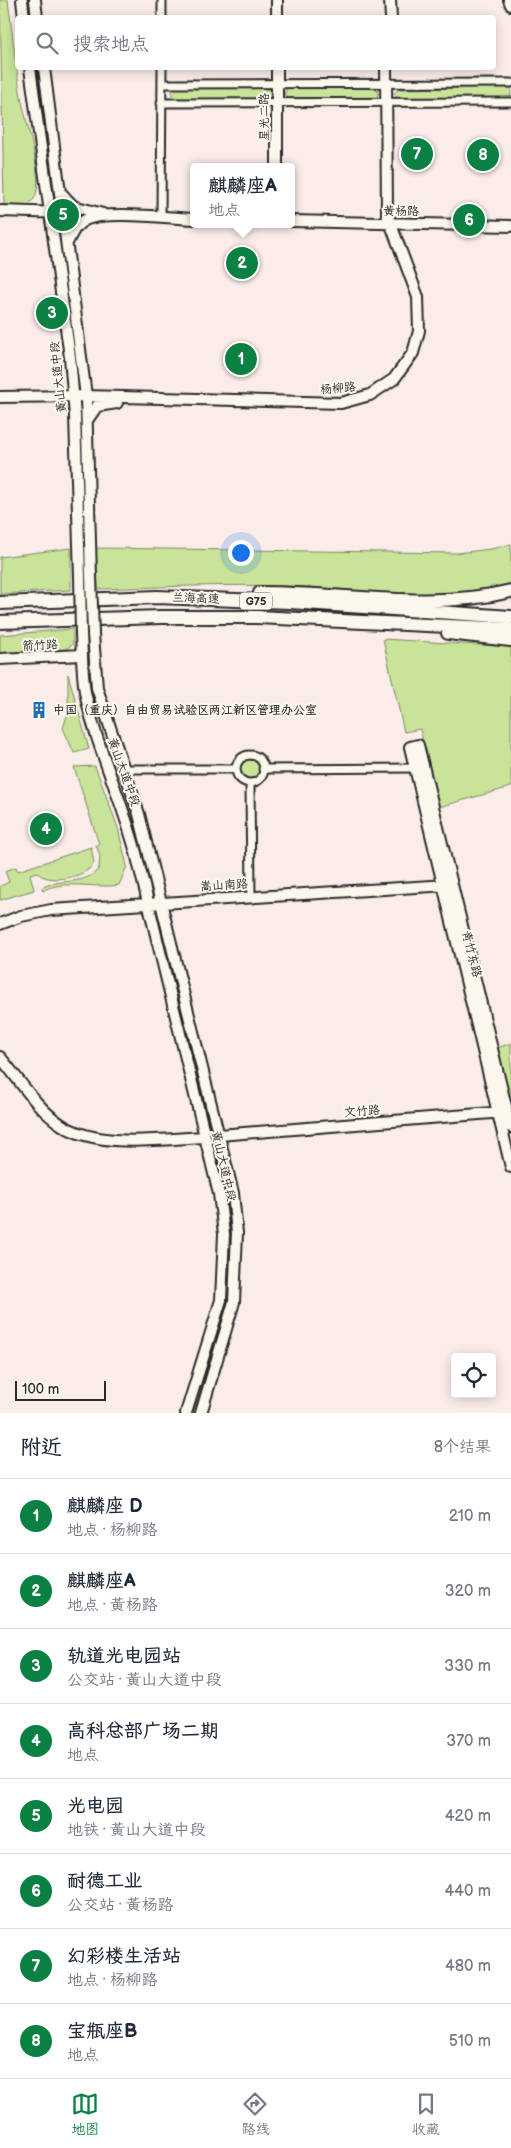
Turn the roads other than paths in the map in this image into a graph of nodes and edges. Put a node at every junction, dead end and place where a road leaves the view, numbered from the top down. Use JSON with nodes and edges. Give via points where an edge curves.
{"nodes":[{"id":1,"x":22,"y":0,"type":"edge"},
{"id":2,"x":35,"y":0,"type":"edge"},
{"id":3,"x":162,"y":0,"type":"edge"},
{"id":4,"x":277,"y":0,"type":"edge"},
{"id":5,"x":386,"y":0,"type":"edge"},
{"id":6,"x":390,"y":0,"type":"edge"},
{"id":7,"x":509,"y":0,"type":"edge"},
{"id":8,"x":511,"y":5,"type":"edge"},
{"id":9,"x":24,"y":15,"type":"edge"},
{"id":10,"x":37,"y":15,"type":"edge"},
{"id":11,"x":162,"y":15,"type":"edge"},
{"id":12,"x":277,"y":15,"type":"edge"},
{"id":13,"x":386,"y":15,"type":"edge"},
{"id":14,"x":390,"y":15,"type":"edge"},
{"id":15,"x":30,"y":70,"type":"edge"},
{"id":16,"x":44,"y":70,"type":"edge"},
{"id":17,"x":162,"y":70,"type":"edge"},
{"id":18,"x":277,"y":70,"type":"edge"},
{"id":19,"x":386,"y":70,"type":"edge"},
{"id":20,"x":391,"y":70,"type":"edge"},
{"id":21,"x":511,"y":83,"type":"edge"},
{"id":22,"x":162,"y":84,"type":"junction"},
{"id":23,"x":388,"y":84,"type":"junction"},
{"id":24,"x":277,"y":85,"type":"junction"},
{"id":25,"x":511,"y":102,"type":"edge"},
{"id":26,"x":162,"y":103,"type":"junction"},
{"id":27,"x":277,"y":103,"type":"junction"},
{"id":28,"x":388,"y":103,"type":"junction"},
{"id":29,"x":277,"y":163,"type":"edge"},
{"id":30,"x":61,"y":191,"type":"junction"},
{"id":31,"x":0,"y":211,"type":"edge"},
{"id":32,"x":49,"y":213,"type":"junction"},
{"id":33,"x":64,"y":213,"type":"junction"},
{"id":34,"x":111,"y":216,"type":"junction"},
{"id":35,"x":161,"y":217,"type":"junction"},
{"id":36,"x":190,"y":218,"type":"edge"},
{"id":37,"x":295,"y":221,"type":"edge"},
{"id":38,"x":392,"y":224,"type":"junction"},
{"id":39,"x":511,"y":227,"type":"edge"},
{"id":40,"x":68,"y":242,"type":"junction"},
{"id":41,"x":73,"y":396,"type":"junction"},
{"id":42,"x":86,"y":396,"type":"junction"},
{"id":43,"x":0,"y":397,"type":"edge"},
{"id":44,"x":21,"y":397,"type":"junction"},
{"id":45,"x":75,"y":416,"type":"junction"},
{"id":46,"x":88,"y":419,"type":"junction"},
{"id":47,"x":85,"y":577,"type":"junction"},
{"id":48,"x":511,"y":591,"type":"edge"},
{"id":49,"x":157,"y":597,"type":"junction"},
{"id":50,"x":0,"y":603,"type":"edge"},
{"id":51,"x":511,"y":617,"type":"edge"},
{"id":52,"x":336,"y":620,"type":"junction"},
{"id":53,"x":0,"y":622,"type":"edge"},
{"id":54,"x":511,"y":629,"type":"edge"},
{"id":55,"x":511,"y":640,"type":"edge"},
{"id":56,"x":82,"y":655,"type":"junction"},
{"id":57,"x":0,"y":659,"type":"edge"},
{"id":58,"x":414,"y":746,"type":"dead end"},
{"id":59,"x":123,"y":768,"type":"junction"},
{"id":60,"x":419,"y":768,"type":"junction"},
{"id":61,"x":264,"y":769,"type":"junction"},
{"id":62,"x":236,"y":770,"type":"junction"},
{"id":63,"x":250,"y":783,"type":"junction"},
{"id":64,"x":447,"y":885,"type":"junction"},
{"id":65,"x":251,"y":896,"type":"junction"},
{"id":66,"x":148,"y":902,"type":"junction"},
{"id":67,"x":160,"y":902,"type":"junction"},
{"id":68,"x":0,"y":924,"type":"edge"},
{"id":69,"x":0,"y":1057,"type":"edge"},
{"id":70,"x":503,"y":1112,"type":"junction"},
{"id":71,"x":511,"y":1127,"type":"edge"},
{"id":72,"x":219,"y":1135,"type":"junction"},
{"id":73,"x":204,"y":1137,"type":"junction"},
{"id":74,"x":511,"y":1167,"type":"edge"},
{"id":75,"x":186,"y":1413,"type":"edge"},
{"id":76,"x":201,"y":1413,"type":"edge"}],
"edges":[{"from":1,"to":9,"type":"main road"},
{"from":2,"to":10,"type":"main road"},
{"from":3,"to":11,"type":"street"},
{"from":4,"to":12,"type":"main road"},
{"from":5,"to":13,"type":"main road"},
{"from":6,"to":14,"type":"main road"},
{"from":7,"to":8,"type":"main road"},
{"from":15,"to":32,"type":"main road","name":"黄山大道中段"},
{"from":16,"to":30,"type":"main road","name":"黄山大道中段"},
{"from":17,"to":22,"type":"street"},
{"from":18,"to":24,"type":"main road","name":"星光二路"},
{"from":19,"to":23,"type":"main road","name":"杨柳路"},
{"from":20,"to":23,"type":"main road","name":"杨柳路"},
{"from":21,"to":23,"type":"street"},
{"from":22,"to":24,"type":"street"},
{"from":22,"to":26,"type":"street"},
{"from":23,"to":24,"type":"street"},
{"from":23,"to":28,"type":"main road","name":"杨柳路"},
{"from":24,"to":27,"type":"main road","name":"星光二路"},
{"from":25,"to":28,"type":"street"},
{"from":26,"to":27,"type":"street"},
{"from":26,"to":35,"type":"street"},
{"from":27,"to":28,"type":"street"},
{"from":27,"to":29,"type":"main road","name":"星光二路"},
{"from":28,"to":38,"type":"main road","name":"杨柳路","via":[[386,206]]},
{"from":30,"to":33,"type":"main road","name":"黄山大道中段"},
{"from":30,"to":34,"type":"main road","via":[[73,206]]},
{"from":31,"to":32,"type":"main road"},
{"from":32,"to":33,"type":"main road"},
{"from":32,"to":41,"type":"main road","name":"黄山大道中段"},
{"from":33,"to":40,"type":"main road","name":"黄山大道中段"},
{"from":34,"to":35,"type":"main road"},
{"from":34,"to":40,"type":"main road","via":[[83,221]]},
{"from":35,"to":36,"type":"main road"},
{"from":37,"to":38,"type":"main road","name":"黄杨路"},
{"from":38,"to":39,"type":"main road","name":"黄杨路"},
{"from":38,"to":42,"type":"main road","name":"杨柳路","via":[[415,286],[420,320],[417,342],[408,362],[394,380],[378,391],[341,403]]},
{"from":38,"to":46,"type":"main road","name":"杨柳路","via":[[421,291],[425,320],[417,355],[404,375],[388,390],[362,403],[341,407],[110,403],[97,406]]},
{"from":40,"to":42,"type":"main road","name":"黄山大道中段"},
{"from":41,"to":42,"type":"main road","name":"杨柳路"},
{"from":41,"to":44,"type":"main road","name":"杨柳路"},
{"from":41,"to":45,"type":"main road","name":"黄山大道中段"},
{"from":42,"to":46,"type":"main road","name":"黄山大道中段"},
{"from":43,"to":44,"type":"main road"},
{"from":44,"to":45,"type":"main road","via":[[65,403]]},
{"from":45,"to":47,"type":"main road","name":"黄山大道中段"},
{"from":46,"to":47,"type":"main road","name":"黄山大道中段"},
{"from":47,"to":56,"type":"main road","name":"黄山大道中段","bridge":true},
{"from":47,"to":59,"type":"main road","name":"黄山大道中段","bridge":true,"via":[[97,688]]},
{"from":48,"to":49,"type":"highway","via":[[435,601],[290,593]]},
{"from":49,"to":50,"type":"highway","name":"兰海高速","number":"G75"},
{"from":49,"to":51,"type":"highway","name":"兰海高速","number":"G75","via":[[290,602]]},
{"from":52,"to":53,"type":"highway","name":"兰海高速","number":"G75","via":[[161,617]]},
{"from":52,"to":54,"type":"highway"},
{"from":52,"to":55,"type":"highway","number":"G75"},
{"from":56,"to":57,"type":"main road","name":"箭竹路"},
{"from":56,"to":66,"type":"main road","name":"黄山大道中段","via":[[92,721],[127,817]]},
{"from":58,"to":60,"type":"main road","name":"青竹东路"},
{"from":59,"to":62,"type":"street"},
{"from":59,"to":67,"type":"main road","name":"黄山大道中段","via":[[139,814]]},
{"from":60,"to":61,"type":"street"},
{"from":60,"to":64,"type":"main road","name":"青竹东路"},
{"from":61,"to":62,"type":"street","via":[[260,760],[247,756],[239,760]]},
{"from":61,"to":63,"type":"street","via":[[261,778]]},
{"from":62,"to":63,"type":"street","via":[[238,778]]},
{"from":63,"to":65,"type":"street"},
{"from":64,"to":65,"type":"main road","name":"嵩山南路"},
{"from":64,"to":70,"type":"main road","name":"青竹东路"},
{"from":65,"to":67,"type":"main road","name":"嵩山南路"},
{"from":66,"to":67,"type":"main road","name":"嵩山南路"},
{"from":66,"to":68,"type":"main road","name":"嵩山南路","via":[[51,910]]},
{"from":66,"to":73,"type":"main road","name":"黄山大道中段"},
{"from":67,"to":72,"type":"main road","name":"黄山大道中段"},
{"from":69,"to":73,"type":"main road","via":[[48,1113],[76,1132],[109,1140]]},
{"from":70,"to":71,"type":"main road","name":"青竹东路"},
{"from":70,"to":72,"type":"main road","name":"文竹路"},
{"from":70,"to":74,"type":"main road","name":"青竹东路"},
{"from":72,"to":76,"type":"main road","name":"黄山大道中段","via":[[233,1193],[237,1268],[234,1302]]},
{"from":73,"to":75,"type":"main road","name":"黄山大道中段","via":[[220,1202],[224,1269],[221,1300]]}]}
